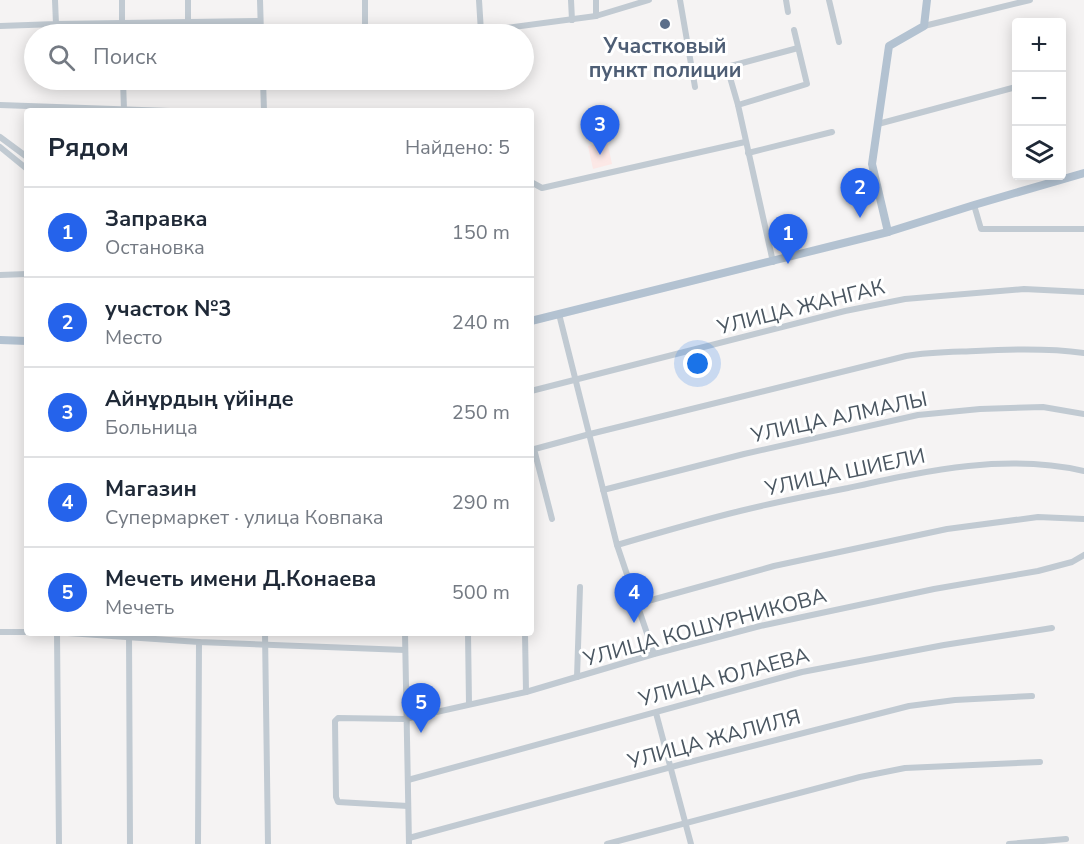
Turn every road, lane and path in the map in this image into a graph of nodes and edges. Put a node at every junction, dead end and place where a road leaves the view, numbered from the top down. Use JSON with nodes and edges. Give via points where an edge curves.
{"nodes":[{"id":1,"x":55,"y":0,"type":"edge"},
{"id":2,"x":122,"y":0,"type":"edge"},
{"id":3,"x":188,"y":0,"type":"edge"},
{"id":4,"x":260,"y":0,"type":"edge"},
{"id":5,"x":365,"y":0,"type":"edge"},
{"id":6,"x":479,"y":0,"type":"edge"},
{"id":7,"x":571,"y":0,"type":"edge"},
{"id":8,"x":596,"y":0,"type":"edge"},
{"id":9,"x":649,"y":0,"type":"edge"},
{"id":10,"x":680,"y":0,"type":"edge"},
{"id":11,"x":786,"y":0,"type":"edge"},
{"id":12,"x":829,"y":0,"type":"edge"},
{"id":13,"x":927,"y":0,"type":"edge"},
{"id":14,"x":1030,"y":0,"type":"edge"},
{"id":15,"x":788,"y":12,"type":"dead end"},
{"id":16,"x":596,"y":16,"type":"junction"},
{"id":17,"x":572,"y":20,"type":"junction"},
{"id":18,"x":260,"y":21,"type":"junction"},
{"id":19,"x":188,"y":22,"type":"junction"},
{"id":20,"x":122,"y":23,"type":"junction"},
{"id":21,"x":56,"y":24,"type":"joint"},
{"id":22,"x":260,"y":24,"type":"edge"},
{"id":23,"x":365,"y":24,"type":"edge"},
{"id":24,"x":480,"y":24,"type":"edge"},
{"id":25,"x":24,"y":25,"type":"edge"},
{"id":26,"x":534,"y":25,"type":"edge"},
{"id":27,"x":0,"y":26,"type":"edge"},
{"id":28,"x":924,"y":26,"type":"junction"},
{"id":29,"x":794,"y":30,"type":"dead end"},
{"id":30,"x":839,"y":42,"type":"dead end"},
{"id":31,"x":798,"y":48,"type":"junction"},
{"id":32,"x":695,"y":87,"type":"dead end"},
{"id":33,"x":1012,"y":88,"type":"edge"},
{"id":34,"x":123,"y":90,"type":"edge"},
{"id":35,"x":263,"y":90,"type":"edge"},
{"id":36,"x":0,"y":105,"type":"edge"},
{"id":37,"x":738,"y":105,"type":"junction"},
{"id":38,"x":74,"y":108,"type":"edge"},
{"id":39,"x":124,"y":108,"type":"edge"},
{"id":40,"x":264,"y":108,"type":"edge"},
{"id":41,"x":878,"y":124,"type":"junction"},
{"id":42,"x":832,"y":132,"type":"dead end"},
{"id":43,"x":0,"y":137,"type":"edge"},
{"id":44,"x":746,"y":142,"type":"junction"},
{"id":45,"x":0,"y":147,"type":"edge"},
{"id":46,"x":748,"y":153,"type":"junction"},
{"id":47,"x":24,"y":155,"type":"edge"},
{"id":48,"x":24,"y":167,"type":"edge"},
{"id":49,"x":1084,"y":174,"type":"edge"},
{"id":50,"x":534,"y":184,"type":"edge"},
{"id":51,"x":974,"y":205,"type":"junction"},
{"id":52,"x":1084,"y":229,"type":"edge"},
{"id":53,"x":888,"y":232,"type":"junction"},
{"id":54,"x":772,"y":262,"type":"junction"},
{"id":55,"x":24,"y":274,"type":"edge"},
{"id":56,"x":0,"y":275,"type":"edge"},
{"id":57,"x":1084,"y":292,"type":"edge"},
{"id":58,"x":559,"y":314,"type":"junction"},
{"id":59,"x":534,"y":320,"type":"edge"},
{"id":60,"x":0,"y":340,"type":"edge"},
{"id":61,"x":24,"y":341,"type":"edge"},
{"id":62,"x":1084,"y":354,"type":"edge"},
{"id":63,"x":576,"y":380,"type":"junction"},
{"id":64,"x":534,"y":390,"type":"edge"},
{"id":65,"x":1084,"y":414,"type":"edge"},
{"id":66,"x":590,"y":434,"type":"junction"},
{"id":67,"x":534,"y":448,"type":"edge"},
{"id":68,"x":534,"y":456,"type":"edge"},
{"id":69,"x":1084,"y":471,"type":"edge"},
{"id":70,"x":603,"y":490,"type":"junction"},
{"id":71,"x":552,"y":519,"type":"dead end"},
{"id":72,"x":1084,"y":519,"type":"edge"},
{"id":73,"x":617,"y":545,"type":"junction"},
{"id":74,"x":1084,"y":555,"type":"edge"},
{"id":75,"x":580,"y":587,"type":"dead end"},
{"id":76,"x":637,"y":604,"type":"junction"},
{"id":77,"x":1052,"y":628,"type":"dead end"},
{"id":78,"x":0,"y":632,"type":"edge"},
{"id":79,"x":24,"y":632,"type":"edge"},
{"id":80,"x":57,"y":636,"type":"edge"},
{"id":81,"x":129,"y":636,"type":"edge"},
{"id":82,"x":146,"y":636,"type":"edge"},
{"id":83,"x":265,"y":636,"type":"edge"},
{"id":84,"x":405,"y":636,"type":"edge"},
{"id":85,"x":468,"y":636,"type":"edge"},
{"id":86,"x":525,"y":636,"type":"edge"},
{"id":87,"x":199,"y":642,"type":"junction"},
{"id":88,"x":265,"y":645,"type":"junction"},
{"id":89,"x":405,"y":650,"type":"junction"},
{"id":90,"x":654,"y":654,"type":"junction"},
{"id":91,"x":577,"y":677,"type":"junction"},
{"id":92,"x":526,"y":692,"type":"junction"},
{"id":93,"x":1032,"y":696,"type":"dead end"},
{"id":94,"x":469,"y":704,"type":"junction"},
{"id":95,"x":656,"y":713,"type":"junction"},
{"id":96,"x":405,"y":719,"type":"junction"},
{"id":97,"x":1040,"y":762,"type":"dead end"},
{"id":98,"x":671,"y":768,"type":"junction"},
{"id":99,"x":408,"y":780,"type":"junction"},
{"id":100,"x":408,"y":806,"type":"junction"},
{"id":101,"x":686,"y":824,"type":"junction"},
{"id":102,"x":1066,"y":839,"type":"dead end"},
{"id":103,"x":409,"y":841,"type":"edge"},
{"id":104,"x":59,"y":844,"type":"edge"},
{"id":105,"x":130,"y":844,"type":"edge"},
{"id":106,"x":198,"y":844,"type":"edge"},
{"id":107,"x":268,"y":844,"type":"edge"},
{"id":108,"x":607,"y":844,"type":"edge"},
{"id":109,"x":691,"y":844,"type":"edge"},
{"id":110,"x":1009,"y":844,"type":"edge"}],
"edges":[{"from":1,"to":21,"type":"street"},
{"from":2,"to":20,"type":"street"},
{"from":3,"to":19,"type":"street"},
{"from":4,"to":18,"type":"street"},
{"from":5,"to":23,"type":"street"},
{"from":6,"to":24,"type":"street"},
{"from":7,"to":17,"type":"street"},
{"from":8,"to":16,"type":"street"},
{"from":9,"to":16,"type":"street"},
{"from":10,"to":32,"type":"street"},
{"from":11,"to":15,"type":"street"},
{"from":12,"to":30,"type":"street"},
{"from":13,"to":28,"type":"main road"},
{"from":14,"to":28,"type":"street"},
{"from":16,"to":17,"type":"street"},
{"from":17,"to":26,"type":"street"},
{"from":18,"to":19,"type":"street"},
{"from":18,"to":22,"type":"street"},
{"from":19,"to":20,"type":"street"},
{"from":20,"to":21,"type":"street"},
{"from":25,"to":27,"type":"street"},
{"from":28,"to":41,"type":"main road","via":[[889,46]]},
{"from":29,"to":31,"type":"street"},
{"from":31,"to":37,"type":"street","via":[[807,84]]},
{"from":31,"to":37,"type":"street","via":[[728,67]]},
{"from":33,"to":41,"type":"street"},
{"from":34,"to":39,"type":"street"},
{"from":35,"to":40,"type":"street"},
{"from":36,"to":38,"type":"street"},
{"from":37,"to":44,"type":"street"},
{"from":41,"to":53,"type":"main road","via":[[872,164]]},
{"from":42,"to":46,"type":"street"},
{"from":43,"to":47,"type":"street"},
{"from":44,"to":46,"type":"street"},
{"from":44,"to":50,"type":"street","via":[[542,188]]},
{"from":45,"to":48,"type":"street"},
{"from":46,"to":54,"type":"street"},
{"from":49,"to":51,"type":"main road"},
{"from":51,"to":52,"type":"street","via":[[981,229]]},
{"from":51,"to":53,"type":"main road"},
{"from":53,"to":54,"type":"main road"},
{"from":54,"to":58,"type":"main road"},
{"from":55,"to":56,"type":"street"},
{"from":57,"to":63,"type":"street","name":"УЛИЦА ЖАНГАК","via":[[1024,289],[905,298]]},
{"from":58,"to":59,"type":"main road"},
{"from":58,"to":63,"type":"street"},
{"from":60,"to":61,"type":"main road"},
{"from":62,"to":66,"type":"street","via":[[1017,349],[923,353]]},
{"from":63,"to":64,"type":"street","name":"УЛИЦА ЖАНГАК"},
{"from":63,"to":66,"type":"street"},
{"from":65,"to":70,"type":"street","name":"УЛИЦА АЛМАЛЫ","via":[[1043,407],[918,415]]},
{"from":66,"to":67,"type":"street"},
{"from":66,"to":70,"type":"street"},
{"from":68,"to":71,"type":"street"},
{"from":69,"to":73,"type":"street","name":"УЛИЦА ШИЕЛИ","via":[[1013,462],[957,466],[740,511]]},
{"from":70,"to":73,"type":"street"},
{"from":72,"to":76,"type":"street","via":[[1038,517],[948,529],[774,566]]},
{"from":73,"to":76,"type":"street"},
{"from":74,"to":90,"type":"street","name":"УЛИЦА КОШУРНИКОВА","via":[[1038,571],[866,603]]},
{"from":75,"to":91,"type":"street"},
{"from":76,"to":90,"type":"street"},
{"from":77,"to":95,"type":"street","name":"УЛИЦА ЮЛАЕВА","via":[[802,672]]},
{"from":78,"to":79,"type":"street"},
{"from":80,"to":104,"type":"street"},
{"from":81,"to":105,"type":"street"},
{"from":82,"to":87,"type":"street"},
{"from":83,"to":88,"type":"street"},
{"from":84,"to":89,"type":"street"},
{"from":85,"to":94,"type":"street"},
{"from":86,"to":92,"type":"street"},
{"from":87,"to":88,"type":"street"},
{"from":87,"to":106,"type":"street"},
{"from":88,"to":89,"type":"street"},
{"from":88,"to":107,"type":"street"},
{"from":89,"to":96,"type":"street"},
{"from":90,"to":91,"type":"street","name":"УЛИЦА КОШУРНИКОВА"},
{"from":91,"to":92,"type":"street","name":"УЛИЦА КОШУРНИКОВА"},
{"from":92,"to":94,"type":"street","name":"УЛИЦА КОШУРНИКОВА"},
{"from":93,"to":98,"type":"street","name":"УЛИЦА ЖАЛИЛЯ","via":[[909,706]]},
{"from":94,"to":96,"type":"street","name":"УЛИЦА КОШУРНИКОВА"},
{"from":95,"to":98,"type":"street"},
{"from":95,"to":99,"type":"street","name":"УЛИЦА ЮЛАЕВА"},
{"from":96,"to":99,"type":"street"},
{"from":96,"to":100,"type":"street","name":"УЛИЦА КОШУРНИКОВА","via":[[335,721],[336,797],[338,802]]},
{"from":97,"to":101,"type":"street","via":[[905,768]]},
{"from":98,"to":101,"type":"street"},
{"from":98,"to":103,"type":"street","name":"УЛИЦА ЖАЛИЛЯ"},
{"from":99,"to":100,"type":"street"},
{"from":100,"to":103,"type":"street"},
{"from":101,"to":108,"type":"street"},
{"from":101,"to":109,"type":"street"},
{"from":102,"to":110,"type":"street"}]}
